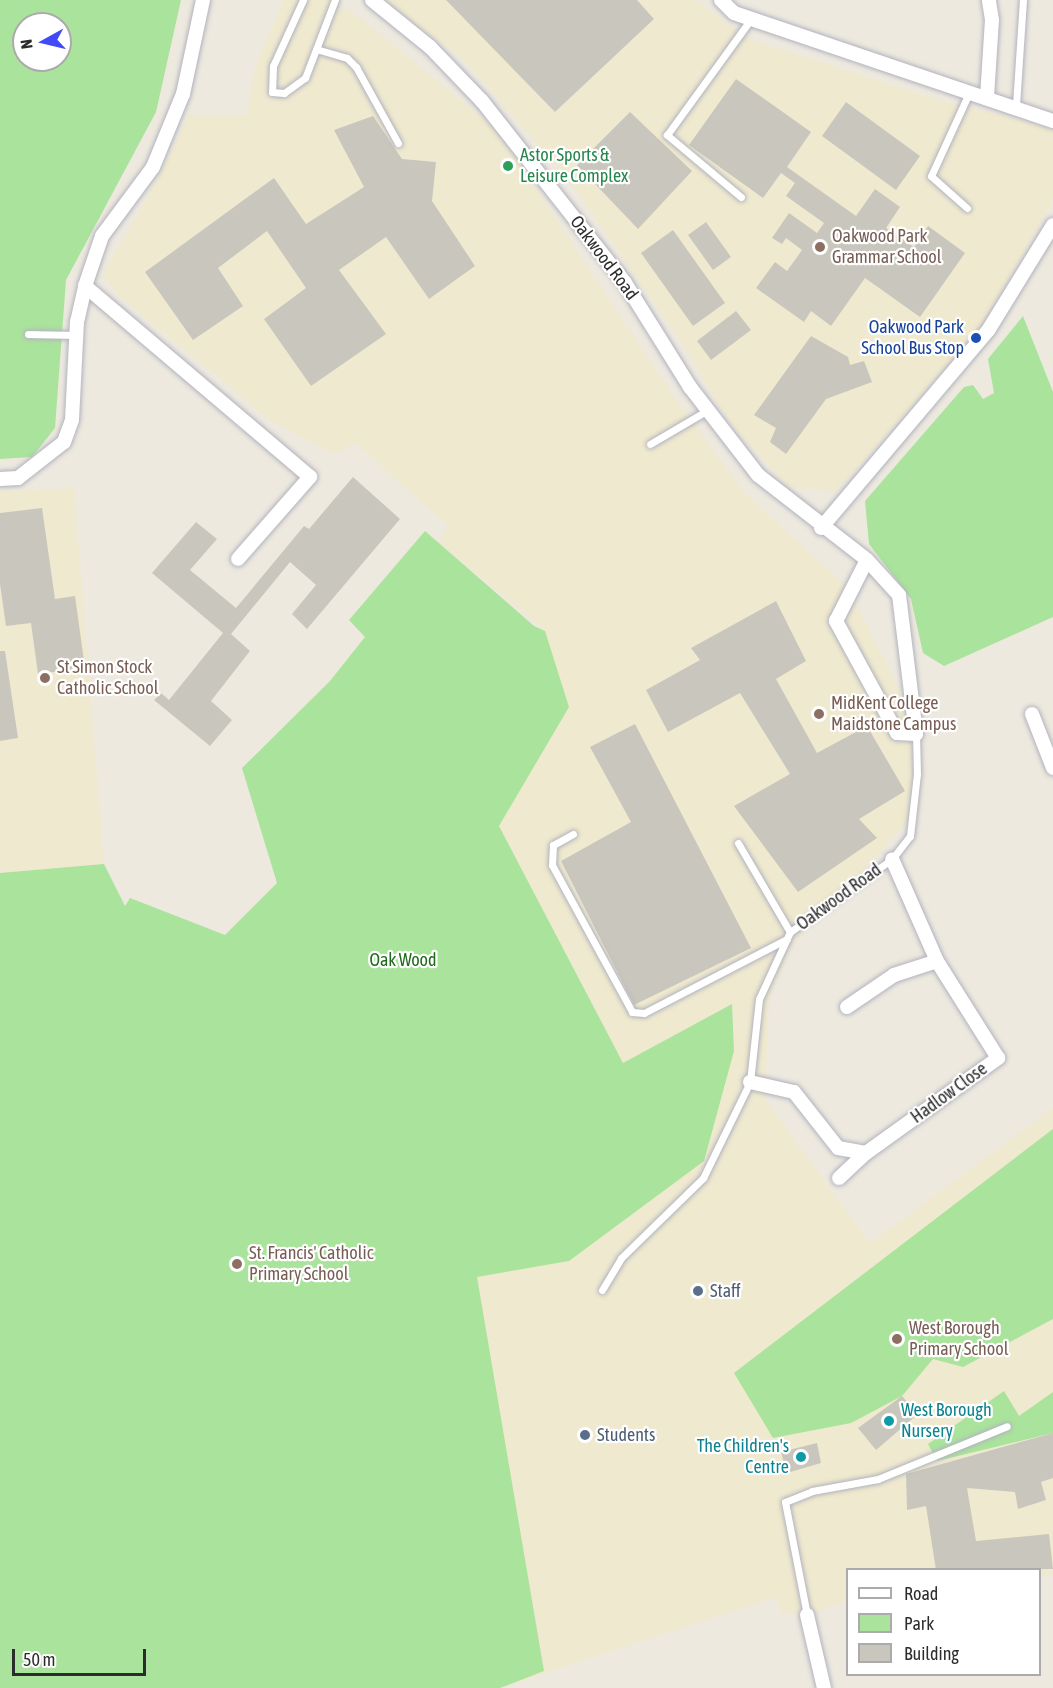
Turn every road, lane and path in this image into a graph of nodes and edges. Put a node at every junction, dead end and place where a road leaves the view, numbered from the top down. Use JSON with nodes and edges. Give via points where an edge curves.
{"nodes":[{"id":1,"x":203,"y":0,"type":"edge"},
{"id":2,"x":303,"y":0,"type":"edge"},
{"id":3,"x":335,"y":0,"type":"edge"},
{"id":4,"x":372,"y":0,"type":"edge"},
{"id":5,"x":721,"y":0,"type":"edge"},
{"id":6,"x":989,"y":0,"type":"edge"},
{"id":7,"x":1023,"y":0,"type":"edge"},
{"id":8,"x":751,"y":19,"type":"junction"},
{"id":9,"x":316,"y":49,"type":"junction"},
{"id":10,"x":970,"y":91,"type":"junction"},
{"id":11,"x":987,"y":97,"type":"junction"},
{"id":12,"x":1016,"y":105,"type":"junction"},
{"id":13,"x":1053,"y":121,"type":"edge"},
{"id":14,"x":398,"y":142,"type":"dead end"},
{"id":15,"x":741,"y":197,"type":"dead end"},
{"id":16,"x":967,"y":208,"type":"dead end"},
{"id":17,"x":1053,"y":225,"type":"edge"},
{"id":18,"x":85,"y":286,"type":"junction"},
{"id":19,"x":28,"y":334,"type":"dead end"},
{"id":20,"x":76,"y":335,"type":"junction"},
{"id":21,"x":708,"y":410,"type":"junction"},
{"id":22,"x":650,"y":444,"type":"dead end"},
{"id":23,"x":0,"y":479,"type":"edge"},
{"id":24,"x":821,"y":528,"type":"junction"},
{"id":25,"x":238,"y":560,"type":"dead end"},
{"id":26,"x":867,"y":560,"type":"junction"},
{"id":27,"x":1032,"y":714,"type":"dead end"},
{"id":28,"x":916,"y":734,"type":"junction"},
{"id":29,"x":1053,"y":768,"type":"edge"},
{"id":30,"x":573,"y":834,"type":"dead end"},
{"id":31,"x":738,"y":843,"type":"dead end"},
{"id":32,"x":892,"y":859,"type":"junction"},
{"id":33,"x":788,"y":935,"type":"junction"},
{"id":34,"x":937,"y":961,"type":"junction"},
{"id":35,"x":847,"y":1007,"type":"dead end"},
{"id":36,"x":750,"y":1082,"type":"junction"},
{"id":37,"x":866,"y":1153,"type":"junction"},
{"id":38,"x":838,"y":1178,"type":"dead end"},
{"id":39,"x":602,"y":1290,"type":"dead end"},
{"id":40,"x":1007,"y":1426,"type":"dead end"},
{"id":41,"x":807,"y":1615,"type":"joint"},
{"id":42,"x":824,"y":1688,"type":"edge"}],
"edges":[{"from":1,"to":18,"type":"street","via":[[183,94],[153,167],[102,237]]},
{"from":2,"to":9,"type":"lane","via":[[273,66],[272,92],[284,93],[305,78]]},
{"from":3,"to":9,"type":"lane"},
{"from":4,"to":21,"type":"street","name":"Oakwood Road","via":[[430,47],[482,101],[625,283]]},
{"from":5,"to":8,"type":"street","via":[[735,13]]},
{"from":6,"to":11,"type":"street","via":[[992,20]]},
{"from":7,"to":12,"type":"lane"},
{"from":8,"to":10,"type":"street"},
{"from":8,"to":15,"type":"lane","via":[[668,135]]},
{"from":9,"to":14,"type":"lane","via":[[347,58],[356,67]]},
{"from":10,"to":11,"type":"street"},
{"from":10,"to":16,"type":"lane","via":[[931,176]]},
{"from":11,"to":12,"type":"street"},
{"from":12,"to":13,"type":"street"},
{"from":17,"to":24,"type":"street","via":[[989,329]]},
{"from":18,"to":20,"type":"street"},
{"from":18,"to":25,"type":"street","via":[[310,477]]},
{"from":19,"to":20,"type":"lane"},
{"from":20,"to":23,"type":"street","via":[[72,420],[64,442],[18,478]]},
{"from":21,"to":22,"type":"lane"},
{"from":21,"to":24,"type":"street","name":"Oakwood Road","via":[[758,476]]},
{"from":24,"to":26,"type":"street","name":"Oakwood Road"},
{"from":26,"to":28,"type":"street","name":"Oakwood Road","via":[[899,595]]},
{"from":26,"to":28,"type":"street","via":[[836,621],[897,732]]},
{"from":27,"to":29,"type":"street"},
{"from":28,"to":32,"type":"lane","name":"Oakwood Road","via":[[917,774],[910,836]]},
{"from":30,"to":33,"type":"lane","via":[[554,845],[552,865],[632,1012],[644,1013]]},
{"from":31,"to":33,"type":"lane"},
{"from":32,"to":33,"type":"lane","name":"Oakwood Road"},
{"from":32,"to":34,"type":"street","name":"Hadlow Close"},
{"from":33,"to":36,"type":"lane","name":"Oakwood Road","via":[[759,999]]},
{"from":34,"to":35,"type":"street","via":[[894,975]]},
{"from":34,"to":37,"type":"street","name":"Hadlow Close","via":[[998,1058]]},
{"from":36,"to":37,"type":"street","via":[[795,1092],[838,1148]]},
{"from":36,"to":39,"type":"lane","name":"Oakwood Road","via":[[703,1178],[621,1258]]},
{"from":37,"to":38,"type":"street","name":"Hadlow Close"},
{"from":40,"to":41,"type":"lane","via":[[878,1479],[812,1491],[785,1502]]},
{"from":41,"to":42,"type":"street"}]}
